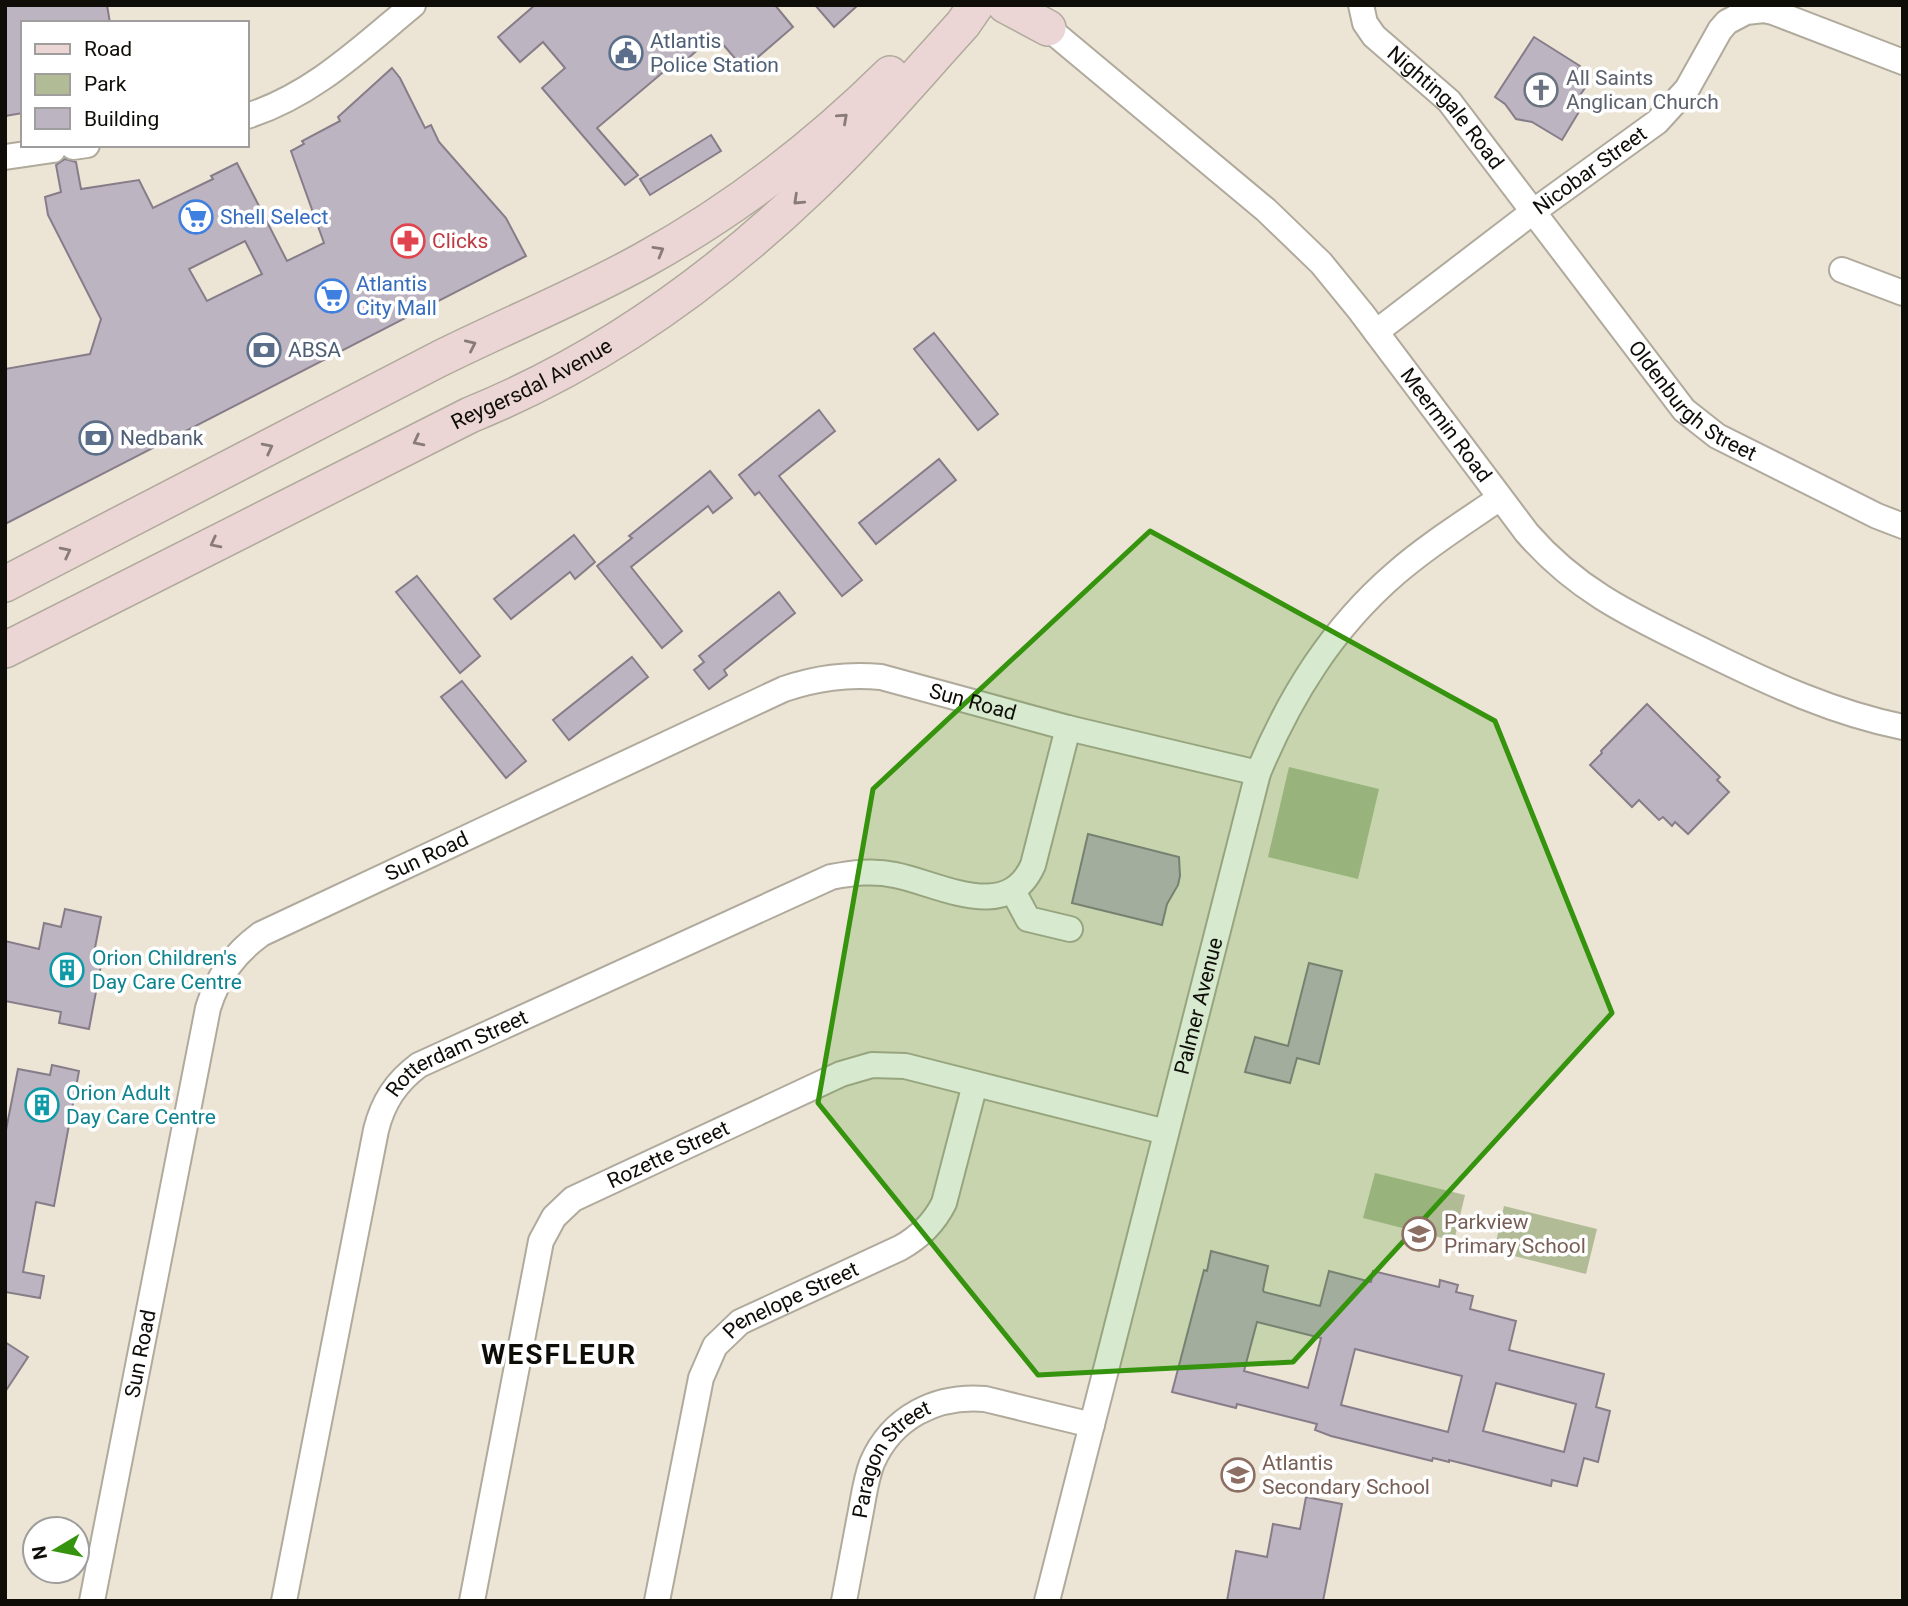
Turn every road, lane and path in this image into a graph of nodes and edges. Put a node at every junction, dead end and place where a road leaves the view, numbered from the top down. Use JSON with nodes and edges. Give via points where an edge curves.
{"nodes":[{"id":1,"x":413,"y":5,"type":"edge"},
{"id":2,"x":951,"y":5,"type":"edge"},
{"id":3,"x":976,"y":5,"type":"edge"},
{"id":4,"x":1005,"y":5,"type":"edge"},
{"id":5,"x":1361,"y":5,"type":"edge"},
{"id":6,"x":1039,"y":17,"type":"edge"},
{"id":7,"x":1903,"y":62,"type":"edge"},
{"id":8,"x":248,"y":116,"type":"edge"},
{"id":9,"x":71,"y":148,"type":"edge"},
{"id":10,"x":5,"y":157,"type":"edge"},
{"id":11,"x":1534,"y":211,"type":"junction"},
{"id":12,"x":1842,"y":270,"type":"dead end"},
{"id":13,"x":1903,"y":293,"type":"edge"},
{"id":14,"x":1376,"y":332,"type":"junction"},
{"id":15,"x":1500,"y":498,"type":"junction"},
{"id":16,"x":1903,"y":526,"type":"edge"},
{"id":17,"x":5,"y":584,"type":"edge"},
{"id":18,"x":5,"y":650,"type":"edge"},
{"id":19,"x":1903,"y":727,"type":"edge"},
{"id":20,"x":1068,"y":728,"type":"junction"},
{"id":21,"x":1258,"y":773,"type":"junction"},
{"id":22,"x":1013,"y":891,"type":"junction"},
{"id":23,"x":1070,"y":929,"type":"dead end"},
{"id":24,"x":975,"y":1084,"type":"junction"},
{"id":25,"x":1166,"y":1132,"type":"junction"},
{"id":26,"x":1092,"y":1425,"type":"junction"},
{"id":27,"x":92,"y":1601,"type":"edge"},
{"id":28,"x":284,"y":1601,"type":"edge"},
{"id":29,"x":472,"y":1601,"type":"edge"},
{"id":30,"x":657,"y":1601,"type":"edge"},
{"id":31,"x":844,"y":1601,"type":"edge"},
{"id":32,"x":1047,"y":1601,"type":"edge"}],
"edges":[{"from":1,"to":8,"type":"street","via":[[319,82]]},
{"from":17,"to":2,"type":"main road","one_way":true,"via":[[441,358],[599,284],[686,235],[825,134],[905,60]]},
{"from":3,"to":18,"type":"main road","name":"Reygersdal Avenue","one_way":true,"via":[[812,187],[706,277],[604,349]]},
{"from":4,"to":6,"type":"main road","name":"Meermin Road"},
{"from":5,"to":11,"type":"street","name":"Nightingale Road","via":[[1374,36],[1449,101]]},
{"from":6,"to":14,"type":"street","name":"Meermin Road","via":[[1294,236]]},
{"from":7,"to":11,"type":"street","name":"Nicobar Street","via":[[1773,12],[1755,10],[1736,16],[1720,30],[1687,89],[1669,111]]},
{"from":9,"to":10,"type":"street"},
{"from":11,"to":14,"type":"street","name":"Nicobar Street"},
{"from":11,"to":16,"type":"street","name":"Oldenburgh Street","via":[[1672,398],[1696,421],[1717,436]]},
{"from":12,"to":13,"type":"street"},
{"from":14,"to":15,"type":"street","name":"Meermin Road"},
{"from":15,"to":19,"type":"street","name":"Meermin Road","via":[[1542,550],[1601,598],[1782,689]]},
{"from":15,"to":21,"type":"street","name":"Palmer Avenue","via":[[1397,572],[1355,612],[1305,677]]},
{"from":20,"to":21,"type":"street","name":"Sun Road"},
{"from":20,"to":22,"type":"street","via":[[1033,865]]},
{"from":20,"to":27,"type":"street","name":"Sun Road","via":[[881,677],[858,674],[817,679],[784,690],[275,926],[244,947],[220,977],[208,1008]]},
{"from":21,"to":25,"type":"street","name":"Palmer Avenue"},
{"from":22,"to":23,"type":"street","via":[[1028,919]]},
{"from":22,"to":28,"type":"street","name":"Rotterdam Street","via":[[986,898],[880,873],[831,877],[408,1073],[389,1094],[376,1130]]},
{"from":24,"to":25,"type":"street","name":"Rozette Street"},
{"from":24,"to":29,"type":"street","name":"Rozette Street","via":[[905,1066],[856,1068],[584,1192],[562,1207],[541,1241]]},
{"from":24,"to":30,"type":"street","name":"Penelope Street","via":[[944,1203],[922,1234],[753,1314],[715,1346],[701,1378]]},
{"from":25,"to":26,"type":"street","name":"Palmer Avenue"},
{"from":26,"to":31,"type":"street","name":"Paragon Street","via":[[970,1398],[938,1402],[910,1416],[887,1438],[872,1465]]},
{"from":26,"to":32,"type":"street","name":"Palmer Avenue"}]}
